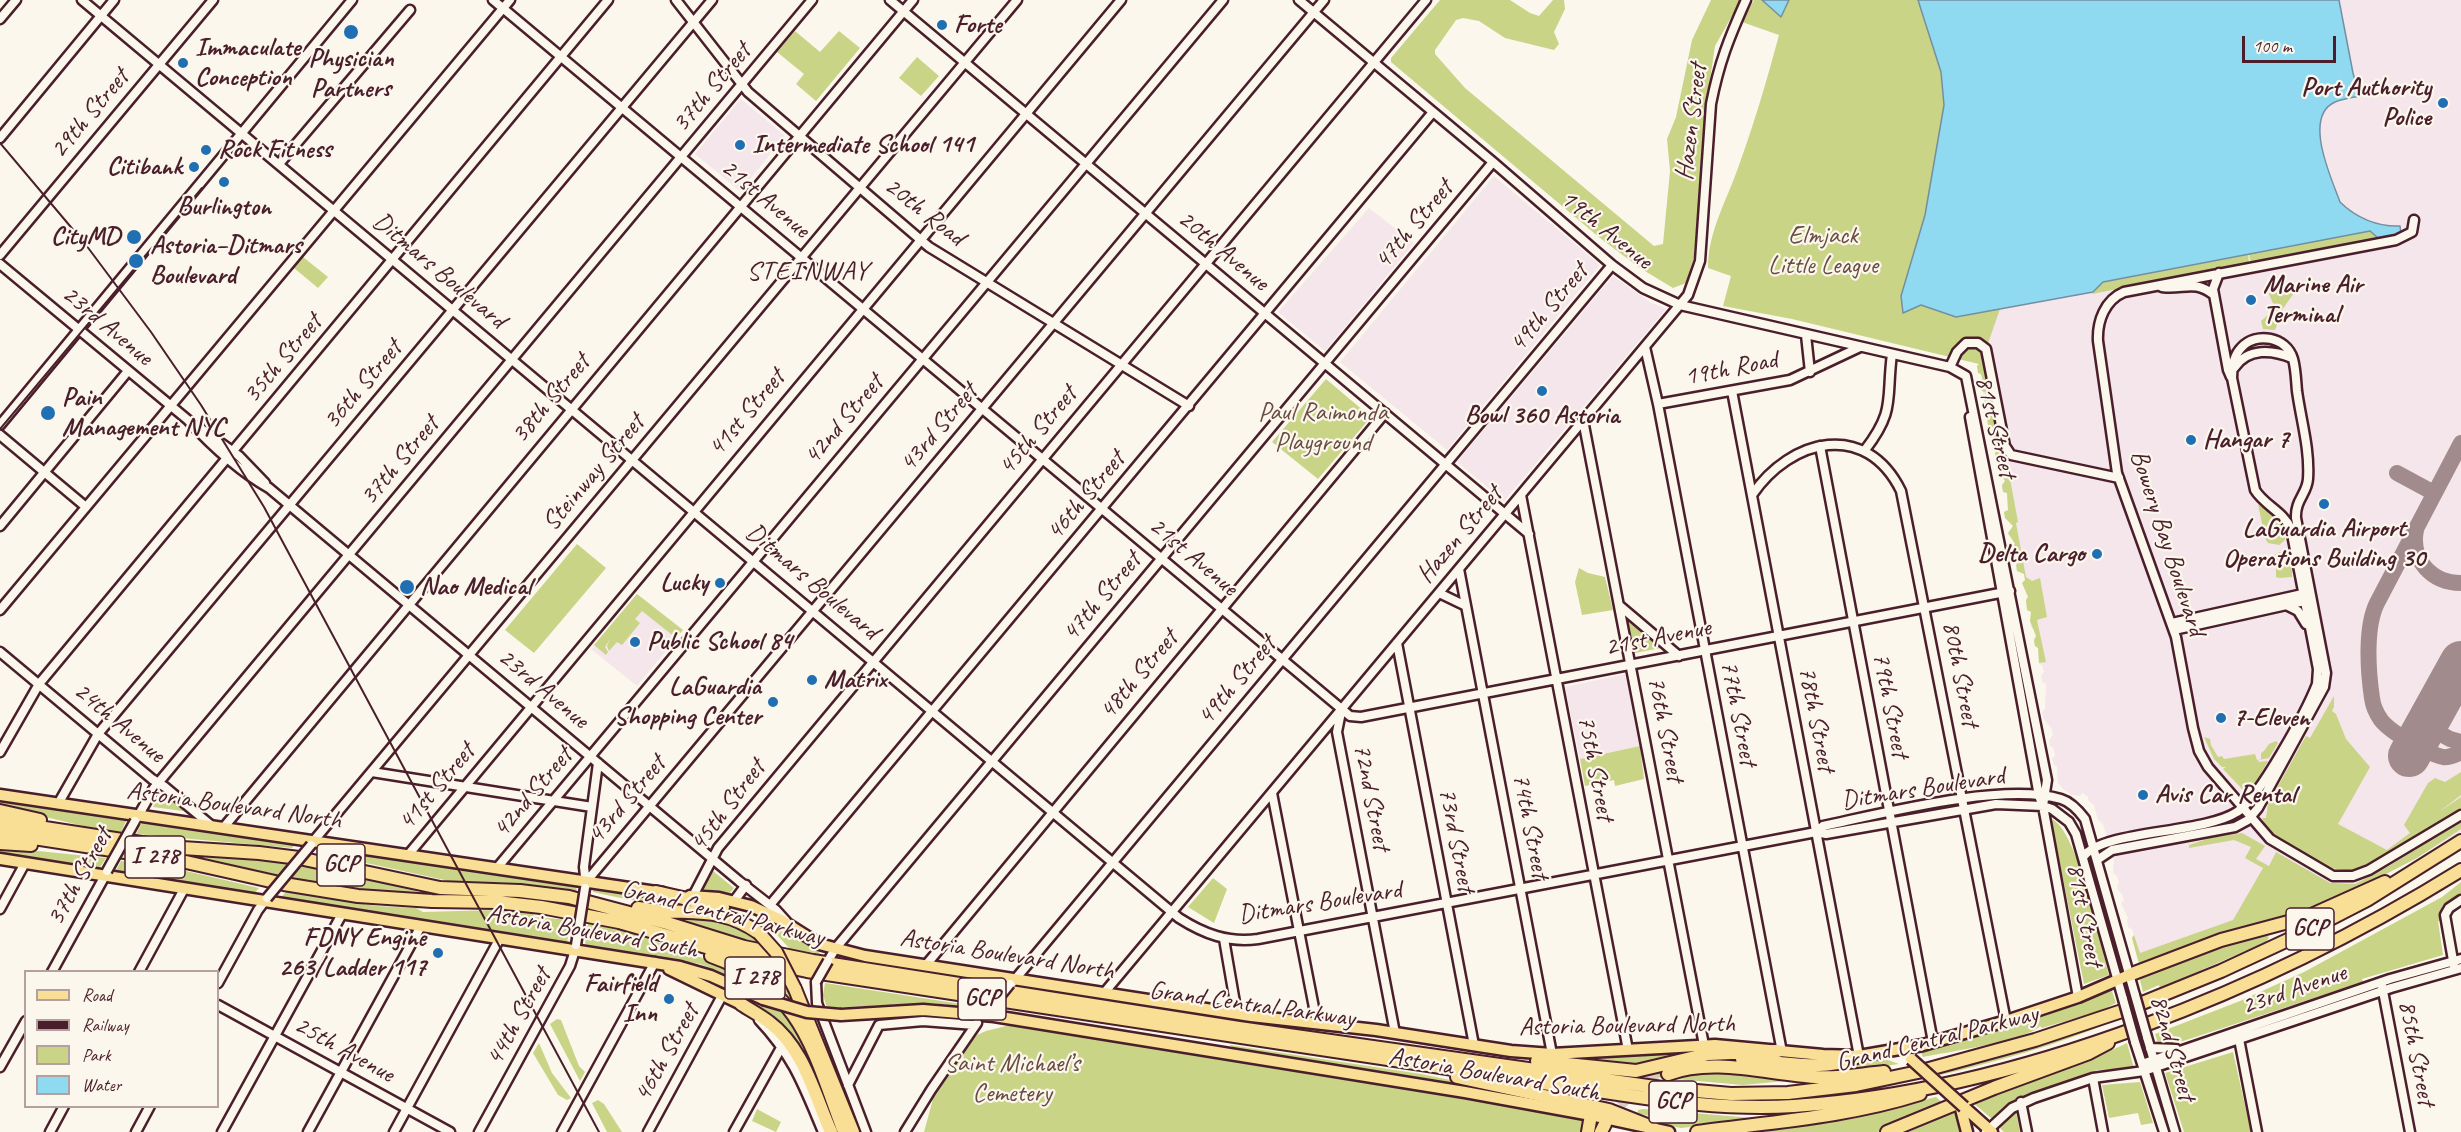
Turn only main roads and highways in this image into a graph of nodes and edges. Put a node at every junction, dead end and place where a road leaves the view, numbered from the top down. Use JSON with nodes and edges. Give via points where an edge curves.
{"nodes":[{"id":1,"x":0,"y":795,"type":"edge"},
{"id":2,"x":0,"y":811,"type":"edge"},
{"id":3,"x":0,"y":821,"type":"edge"},
{"id":4,"x":0,"y":832,"type":"edge"},
{"id":5,"x":111,"y":839,"type":"junction"},
{"id":6,"x":2461,"y":841,"type":"edge"},
{"id":7,"x":0,"y":843,"type":"edge"},
{"id":8,"x":98,"y":848,"type":"junction"},
{"id":9,"x":0,"y":859,"type":"edge"},
{"id":10,"x":2416,"y":869,"type":"junction"},
{"id":11,"x":2461,"y":870,"type":"edge"},
{"id":12,"x":656,"y":892,"type":"junction"},
{"id":13,"x":569,"y":897,"type":"junction"},
{"id":14,"x":584,"y":916,"type":"junction"},
{"id":15,"x":763,"y":932,"type":"junction"},
{"id":16,"x":656,"y":962,"type":"junction"},
{"id":17,"x":2124,"y":978,"type":"joint"},
{"id":18,"x":741,"y":1004,"type":"joint"},
{"id":19,"x":2141,"y":1025,"type":"junction"},
{"id":20,"x":1410,"y":1050,"type":"junction"},
{"id":21,"x":1780,"y":1051,"type":"junction"},
{"id":22,"x":1894,"y":1051,"type":"junction"},
{"id":23,"x":1859,"y":1056,"type":"junction"},
{"id":24,"x":1386,"y":1059,"type":"junction"},
{"id":25,"x":1682,"y":1069,"type":"junction"},
{"id":26,"x":1918,"y":1072,"type":"junction"},
{"id":27,"x":1668,"y":1074,"type":"tunnel mouth"},
{"id":28,"x":1962,"y":1081,"type":"junction"},
{"id":29,"x":1963,"y":1108,"type":"junction"},
{"id":30,"x":1591,"y":1114,"type":"junction"},
{"id":31,"x":1652,"y":1128,"type":"junction"},
{"id":32,"x":1989,"y":1131,"type":"edge"},
{"id":33,"x":824,"y":1132,"type":"edge"},
{"id":34,"x":844,"y":1132,"type":"edge"},
{"id":35,"x":853,"y":1132,"type":"edge"},
{"id":36,"x":1588,"y":1132,"type":"edge"},
{"id":37,"x":1668,"y":1132,"type":"edge"},
{"id":38,"x":1697,"y":1132,"type":"edge"},
{"id":39,"x":1887,"y":1132,"type":"edge"},
{"id":40,"x":1967,"y":1132,"type":"edge"}],
"edges":[{"from":1,"to":12,"type":"main road","name":"Astoria Boulevard North","via":[[136,819],[224,827],[586,885]]},
{"from":2,"to":5,"type":"highway"},
{"from":3,"to":5,"type":"highway","name":"Grand Central Parkway","number":"GCP"},
{"from":4,"to":8,"type":"highway","name":"Grand Central Parkway","number":"I 278"},
{"from":5,"to":13,"type":"highway","name":"Grand Central Parkway","number":"GCP","via":[[179,849],[299,858],[440,888]]},
{"from":6,"to":10,"type":"highway","name":"Grand Central Parkway","number":"GCP"},
{"from":7,"to":8,"type":"highway"},
{"from":8,"to":14,"type":"highway","name":"Grand Central Parkway","number":"I 278","via":[[336,892],[516,904]]},
{"from":9,"to":16,"type":"main road","name":"Astoria Boulevard South"},
{"from":10,"to":17,"type":"highway","via":[[2307,917],[2220,940]]},
{"from":10,"to":26,"type":"highway","name":"Grand Central Parkway","number":"GCP","via":[[2326,922],[2192,983],[2035,1040]]},
{"from":11,"to":19,"type":"highway","name":"Grand Central Parkway","number":"GCP","via":[[2391,912],[2308,954]]},
{"from":12,"to":15,"type":"highway","via":[[724,908],[748,918]]},
{"from":12,"to":21,"type":"main road","name":"Astoria Boulevard North","via":[[734,901],[765,912],[815,942],[835,949],[1013,982],[1237,1014],[1511,1051],[1552,1053],[1704,1045]]},
{"from":13,"to":15,"type":"highway","number":"I 278","via":[[663,912],[722,914]]},
{"from":13,"to":20,"type":"highway","name":"Grand Central Parkway","number":"GCP","via":[[792,958],[1239,1028]]},
{"from":14,"to":24,"type":"highway","name":"Grand Central Parkway","number":"GCP","via":[[788,968]]},
{"from":14,"to":34,"type":"highway","number":"I 278","via":[[719,959],[771,988],[805,1031]]},
{"from":15,"to":35,"type":"highway","number":"I 278","bridge":true,"via":[[798,987]]},
{"from":16,"to":18,"type":"main road"},
{"from":16,"to":30,"type":"main road","name":"Astoria Boulevard South","bridge":true,"via":[[700,972],[763,999],[807,1012],[987,1012]]},
{"from":17,"to":22,"type":"main road","name":"Grand Central Parkway","via":[[2006,1021]]},
{"from":18,"to":33,"type":"highway","via":[[770,1022],[794,1050],[811,1081]]},
{"from":19,"to":28,"type":"highway","name":"Grand Central Parkway","number":"GCP"},
{"from":19,"to":39,"type":"highway","via":[[2090,1053]]},
{"from":20,"to":21,"type":"highway","via":[[1629,1071],[1715,1053]]},
{"from":20,"to":26,"type":"highway","name":"Grand Central Parkway","number":"GCP","via":[[1719,1093],[1800,1092]]},
{"from":21,"to":23,"type":"main road","name":"Astoria Boulevard North"},
{"from":22,"to":23,"type":"main road","name":"Astoria Boulevard North"},
{"from":22,"to":29,"type":"main road","bridge":true,"via":[[1911,1059]]},
{"from":23,"to":25,"type":"highway","via":[[1844,1063],[1819,1065],[1726,1059]]},
{"from":24,"to":28,"type":"highway","name":"Grand Central Parkway","number":"GCP","via":[[1673,1102],[1732,1107],[1836,1102]]},
{"from":24,"to":31,"type":"highway","via":[[1608,1110]]},
{"from":25,"to":26,"type":"highway","via":[[1719,1067],[1822,1077]]},
{"from":25,"to":27,"type":"highway"},
{"from":28,"to":38,"type":"highway","via":[[1896,1102]]},
{"from":29,"to":32,"type":"main road"},
{"from":29,"to":40,"type":"main road"},
{"from":30,"to":31,"type":"main road","name":"Astoria Boulevard South"},
{"from":30,"to":36,"type":"highway"},
{"from":31,"to":37,"type":"main road","name":"Astoria Boulevard South"}]}
